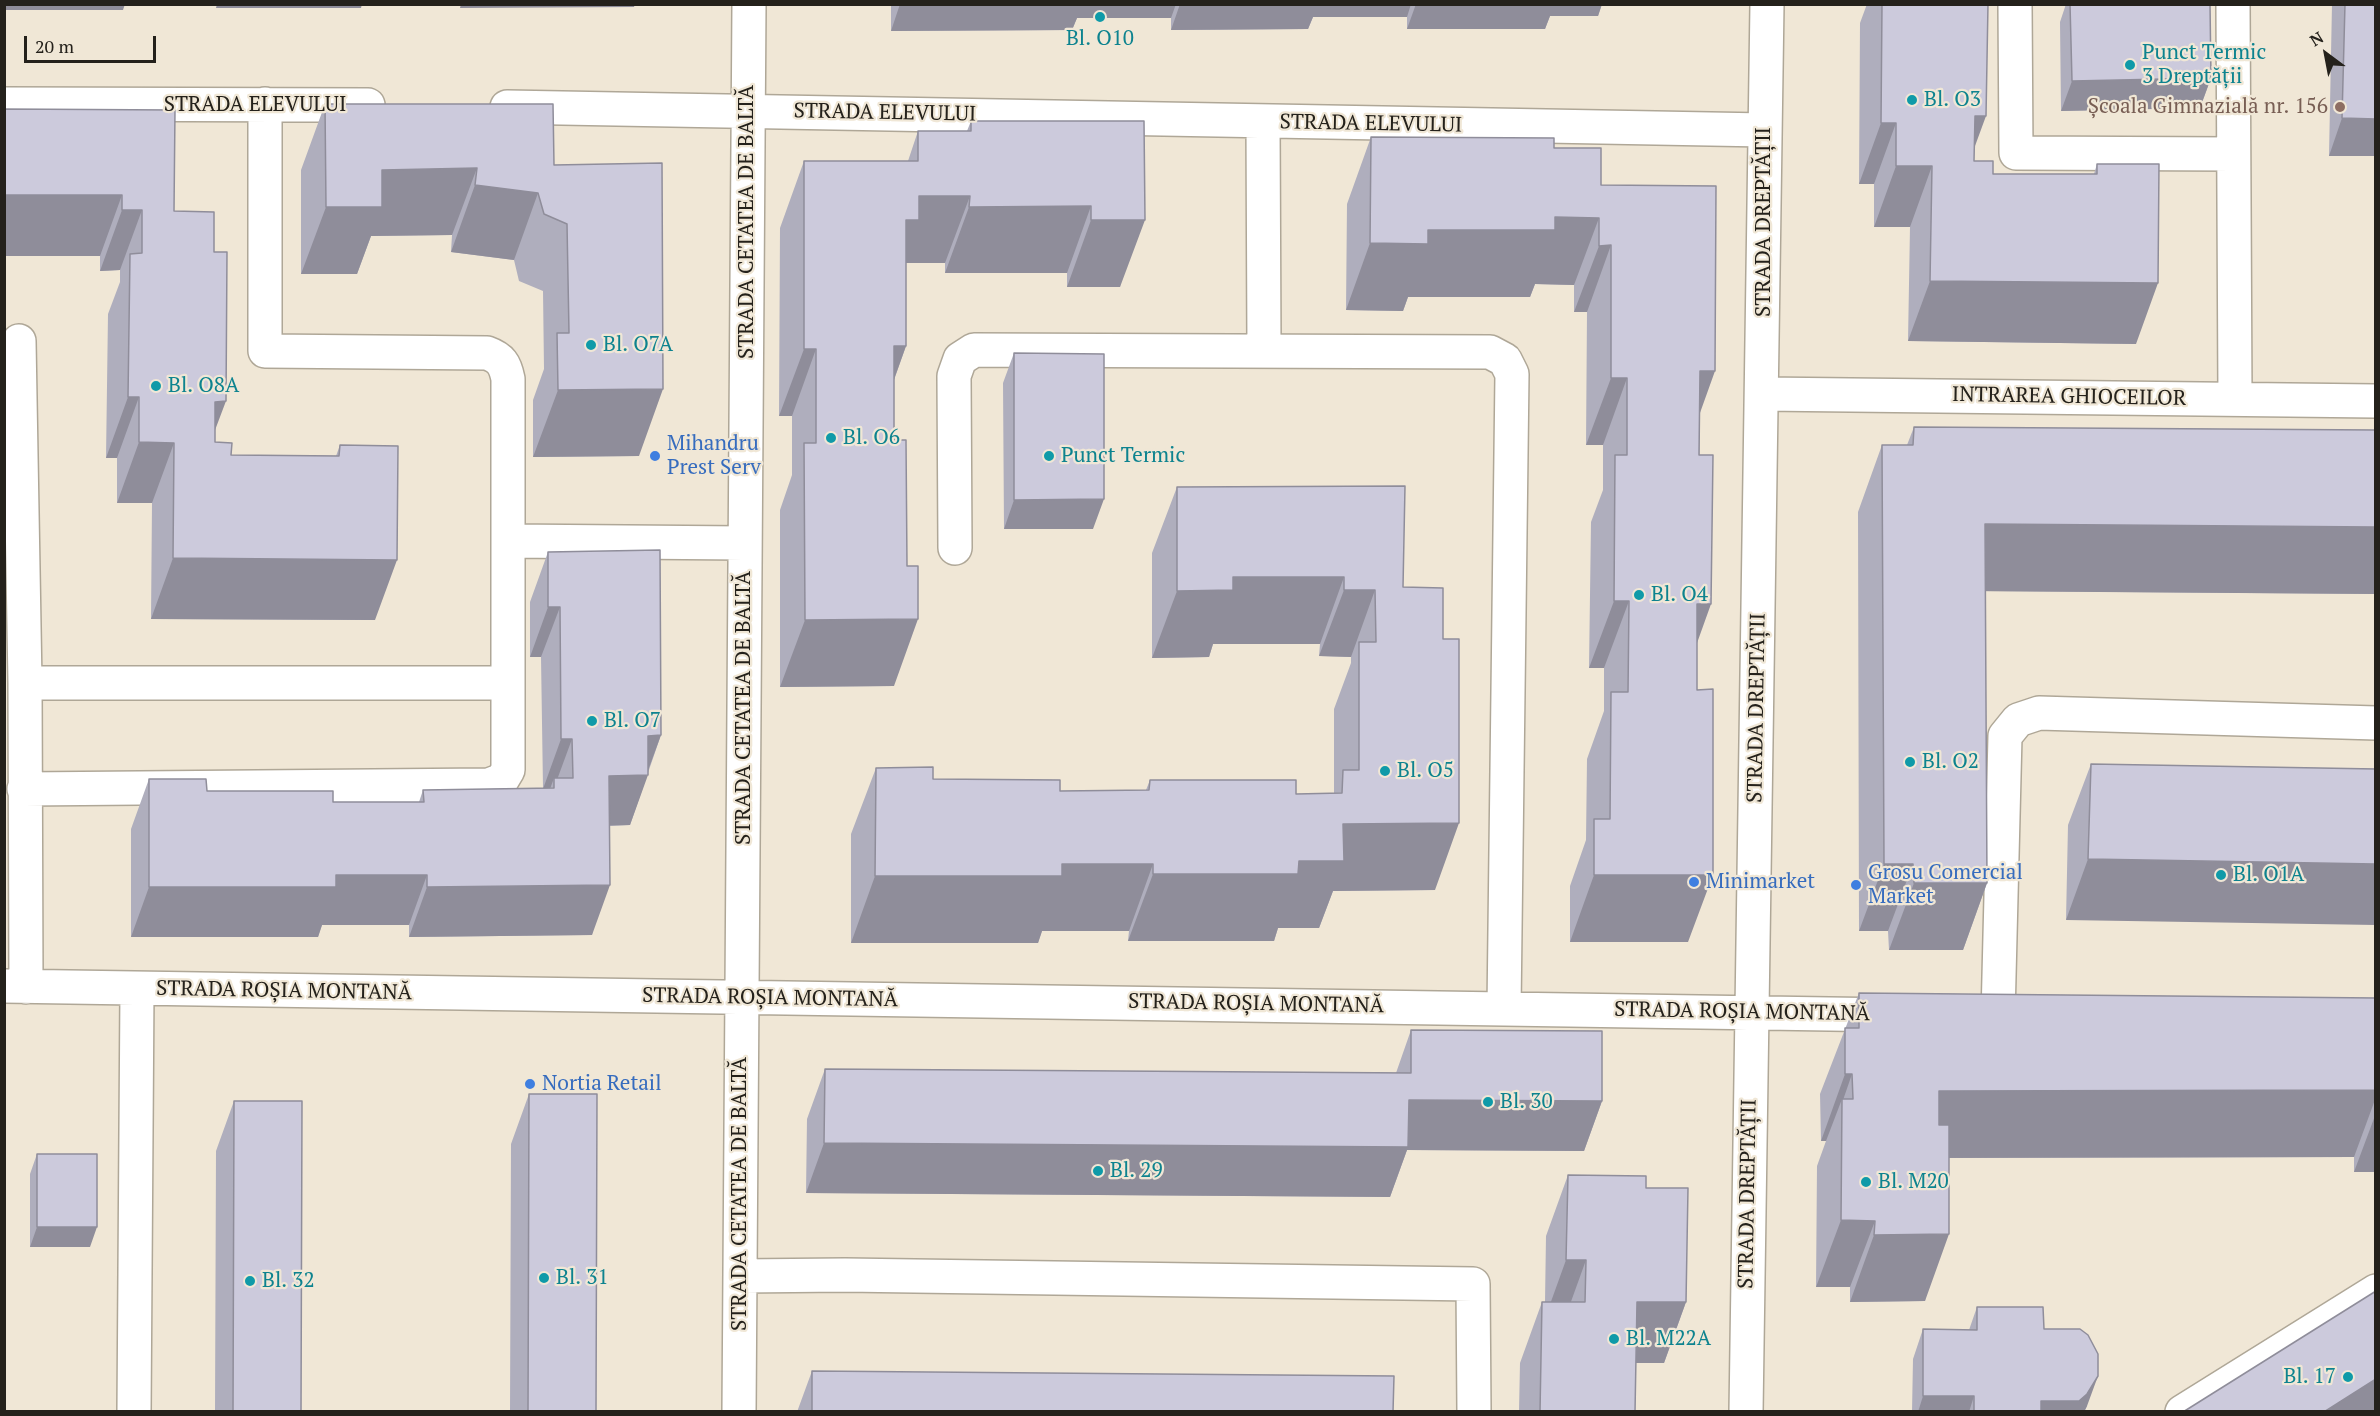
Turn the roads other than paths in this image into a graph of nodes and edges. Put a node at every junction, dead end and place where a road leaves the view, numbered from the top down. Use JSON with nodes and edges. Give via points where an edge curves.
{"nodes":[{"id":1,"x":748,"y":4,"type":"edge"},
{"id":2,"x":1767,"y":4,"type":"edge"},
{"id":3,"x":2015,"y":4,"type":"edge"},
{"id":4,"x":2233,"y":4,"type":"edge"},
{"id":5,"x":4,"y":104,"type":"edge"},
{"id":6,"x":265,"y":104,"type":"junction"},
{"id":7,"x":394,"y":106,"type":"edge"},
{"id":8,"x":477,"y":107,"type":"edge"},
{"id":9,"x":747,"y":110,"type":"junction"},
{"id":10,"x":1263,"y":122,"type":"junction"},
{"id":11,"x":1765,"y":130,"type":"junction"},
{"id":12,"x":2233,"y":154,"type":"junction"},
{"id":13,"x":19,"y":341,"type":"dead end"},
{"id":14,"x":1264,"y":350,"type":"junction"},
{"id":15,"x":1763,"y":394,"type":"junction"},
{"id":16,"x":2235,"y":398,"type":"junction"},
{"id":17,"x":2376,"y":401,"type":"edge"},
{"id":18,"x":508,"y":541,"type":"junction"},
{"id":19,"x":744,"y":543,"type":"junction"},
{"id":20,"x":955,"y":548,"type":"dead end"},
{"id":21,"x":508,"y":682,"type":"junction"},
{"id":22,"x":26,"y":683,"type":"junction"},
{"id":23,"x":2376,"y":723,"type":"edge"},
{"id":24,"x":24,"y":789,"type":"junction"},
{"id":25,"x":15,"y":986,"type":"edge"},
{"id":26,"x":137,"y":989,"type":"junction"},
{"id":27,"x":741,"y":998,"type":"junction"},
{"id":28,"x":1504,"y":1008,"type":"junction"},
{"id":29,"x":1750,"y":1012,"type":"junction"},
{"id":30,"x":1927,"y":1015,"type":"edge"},
{"id":31,"x":1963,"y":1016,"type":"edge"},
{"id":32,"x":1998,"y":1017,"type":"junction"},
{"id":33,"x":2033,"y":1017,"type":"edge"},
{"id":34,"x":740,"y":1276,"type":"junction"},
{"id":35,"x":2376,"y":1291,"type":"edge"},
{"id":36,"x":134,"y":1412,"type":"edge"},
{"id":37,"x":739,"y":1412,"type":"edge"},
{"id":38,"x":1474,"y":1412,"type":"edge"},
{"id":39,"x":1746,"y":1412,"type":"edge"},
{"id":40,"x":2182,"y":1412,"type":"edge"}],
"edges":[{"from":1,"to":9,"type":"street","name":"STRADA CETATEA DE BALTĂ"},
{"from":2,"to":11,"type":"street","name":"STRADA DREPTĂȚII"},
{"from":3,"to":12,"type":"street","via":[[2016,153]]},
{"from":4,"to":12,"type":"street"},
{"from":5,"to":6,"type":"street","name":"STRADA ELEVULUI"},
{"from":6,"to":7,"type":"street","name":"STRADA ELEVULUI"},
{"from":6,"to":18,"type":"street","via":[[265,351],[487,352],[497,356],[505,365],[508,379]]},
{"from":8,"to":9,"type":"street","name":"STRADA ELEVULUI"},
{"from":9,"to":10,"type":"street","name":"STRADA ELEVULUI"},
{"from":9,"to":19,"type":"street","name":"STRADA CETATEA DE BALTĂ"},
{"from":10,"to":11,"type":"street","name":"STRADA ELEVULUI"},
{"from":10,"to":14,"type":"street"},
{"from":11,"to":15,"type":"street","name":"STRADA DREPTĂȚII"},
{"from":12,"to":16,"type":"street"},
{"from":13,"to":22,"type":"street"},
{"from":14,"to":20,"type":"street","via":[[974,350],[960,359],[954,376]]},
{"from":14,"to":28,"type":"street","via":[[1490,352],[1505,360],[1512,374]]},
{"from":15,"to":16,"type":"street","name":"INTRAREA GHIOCEILOR"},
{"from":15,"to":29,"type":"street","name":"STRADA DREPTĂȚII"},
{"from":16,"to":17,"type":"street","name":"INTRAREA GHIOCEILOR"},
{"from":18,"to":19,"type":"street"},
{"from":18,"to":21,"type":"street"},
{"from":19,"to":27,"type":"street","name":"STRADA CETATEA DE BALTĂ"},
{"from":21,"to":22,"type":"street"},
{"from":21,"to":24,"type":"street","via":[[508,770],[502,780],[489,785]]},
{"from":22,"to":24,"type":"street"},
{"from":23,"to":32,"type":"street","via":[[2039,713],[2018,720],[2005,736]]},
{"from":24,"to":25,"type":"street"},
{"from":25,"to":26,"type":"street","name":"STRADA ROȘIA MONTANĂ"},
{"from":26,"to":27,"type":"street","name":"STRADA ROȘIA MONTANĂ"},
{"from":26,"to":36,"type":"street","name":"STRADA ROȘIA MONTANĂ"},
{"from":27,"to":28,"type":"street","name":"STRADA ROȘIA MONTANĂ"},
{"from":27,"to":34,"type":"street","name":"STRADA CETATEA DE BALTĂ"},
{"from":28,"to":29,"type":"street","name":"STRADA ROȘIA MONTANĂ"},
{"from":29,"to":30,"type":"street","name":"STRADA ROȘIA MONTANĂ"},
{"from":29,"to":39,"type":"street","name":"STRADA DREPTĂȚII"},
{"from":31,"to":32,"type":"street"},
{"from":32,"to":33,"type":"street"},
{"from":34,"to":37,"type":"street","name":"STRADA CETATEA DE BALTĂ"},
{"from":34,"to":38,"type":"street","via":[[1473,1284]]},
{"from":35,"to":40,"type":"street"}]}
